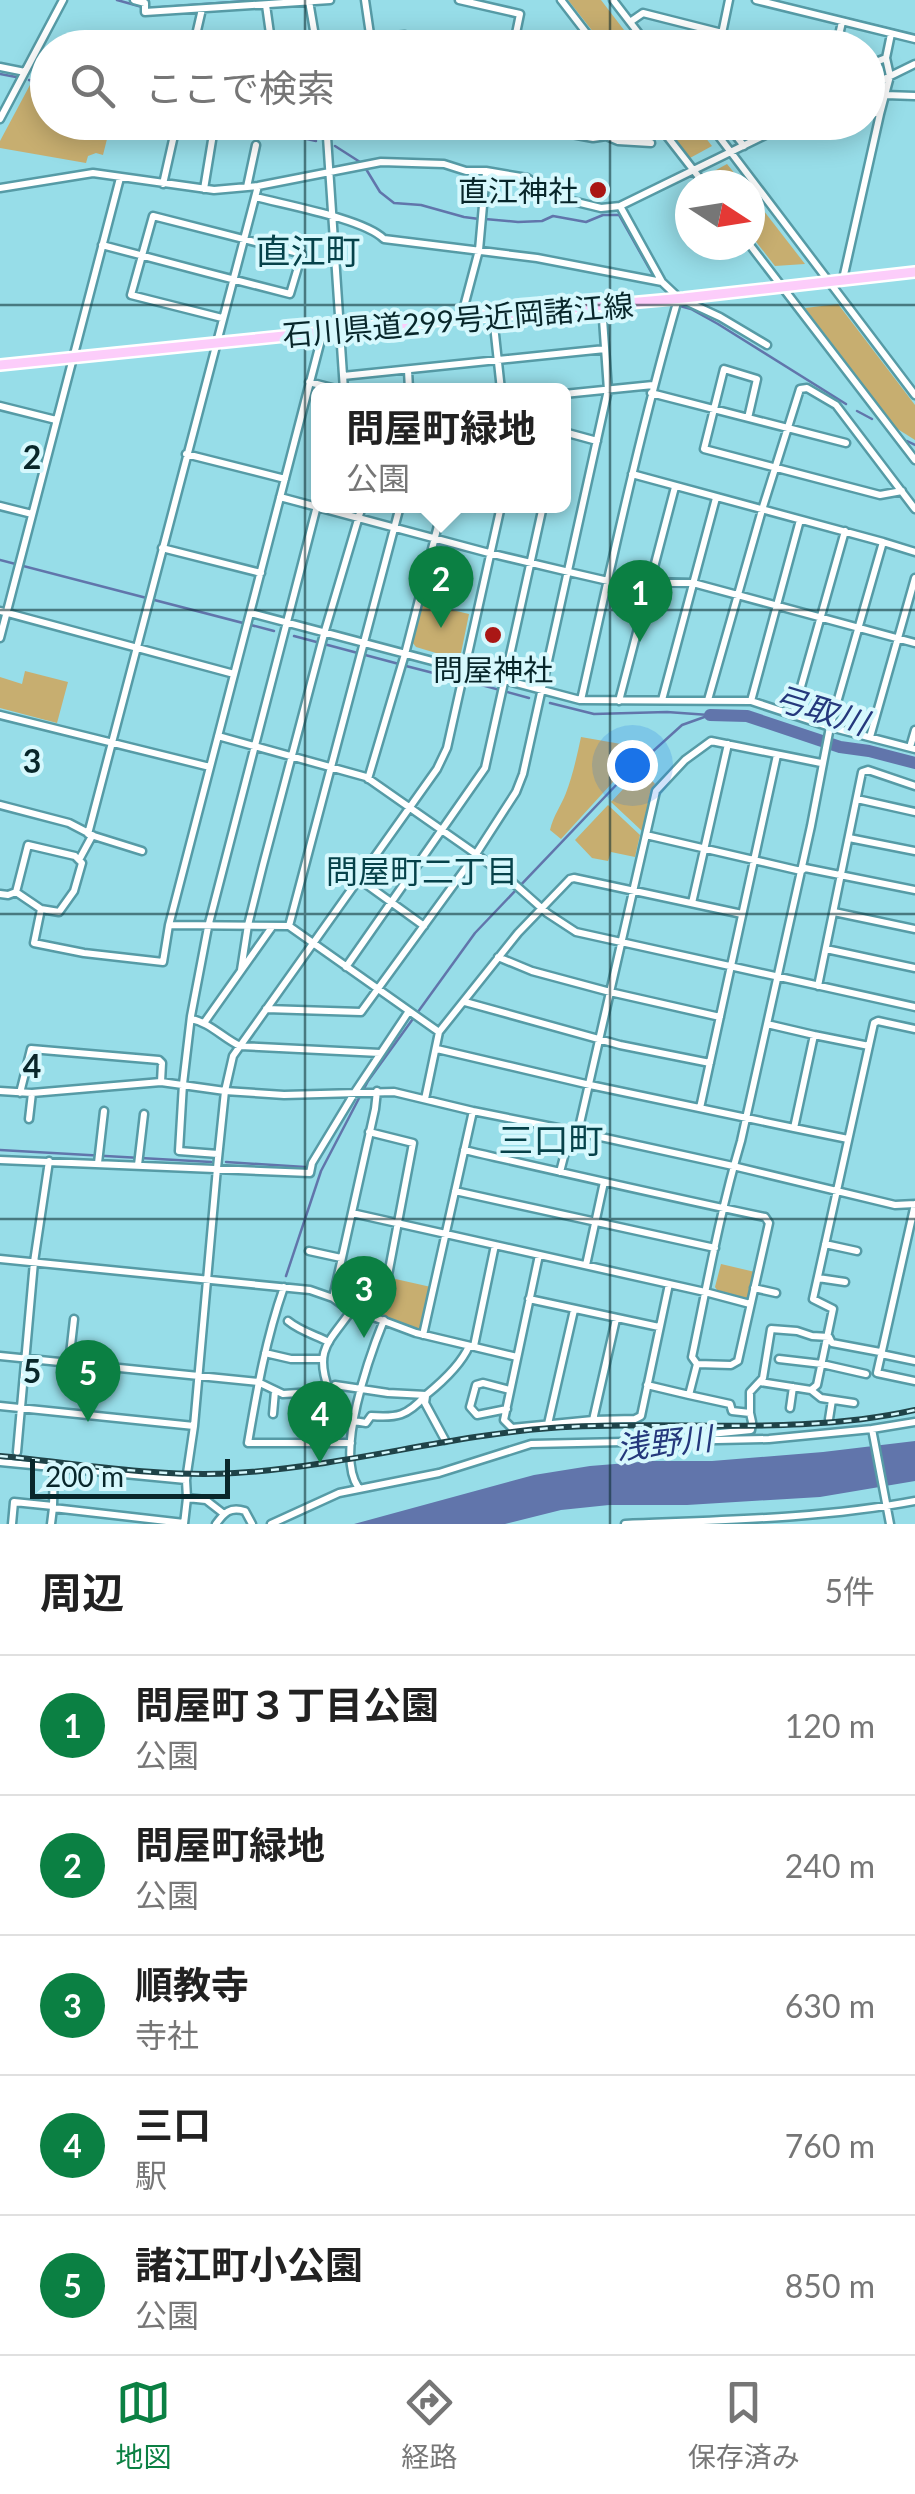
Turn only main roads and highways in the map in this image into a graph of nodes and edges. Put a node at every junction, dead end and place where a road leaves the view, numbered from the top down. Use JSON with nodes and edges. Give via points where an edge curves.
{"nodes":[{"id":1,"x":915,"y":272,"type":"edge"},
{"id":2,"x":0,"y":365,"type":"edge"}],
"edges":[{"from":1,"to":2,"type":"main road","name":"石川県道299号近岡諸江線"}]}
